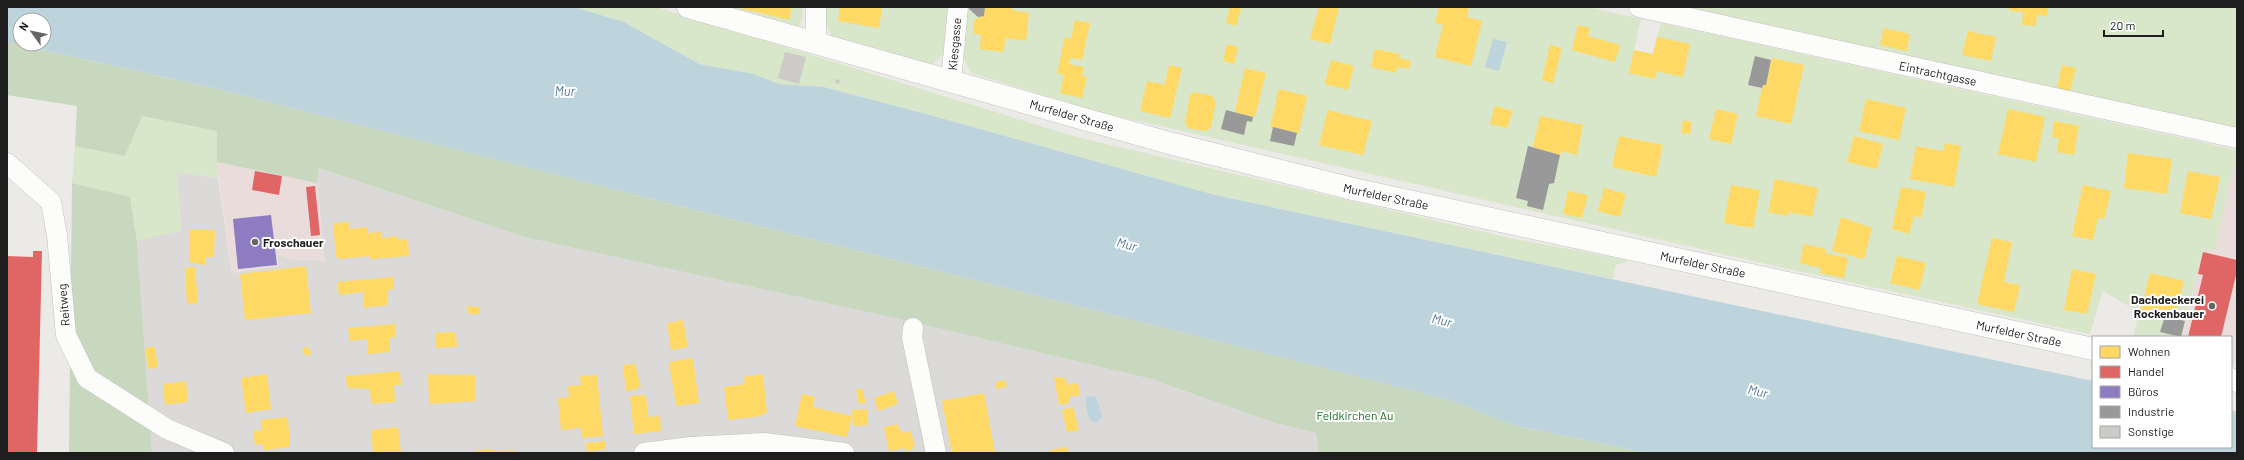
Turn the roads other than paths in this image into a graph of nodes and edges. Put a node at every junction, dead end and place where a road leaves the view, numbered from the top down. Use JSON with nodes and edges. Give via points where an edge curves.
{"nodes":[{"id":1,"x":688,"y":7,"type":"edge"},
{"id":2,"x":816,"y":7,"type":"edge"},
{"id":3,"x":958,"y":7,"type":"edge"},
{"id":4,"x":1639,"y":7,"type":"edge"},
{"id":5,"x":816,"y":43,"type":"junction"},
{"id":6,"x":951,"y":81,"type":"junction"},
{"id":7,"x":2237,"y":138,"type":"edge"},
{"id":8,"x":7,"y":163,"type":"edge"},
{"id":9,"x":913,"y":328,"type":"dead end"},
{"id":10,"x":2092,"y":349,"type":"edge"},
{"id":11,"x":224,"y":453,"type":"edge"},
{"id":12,"x":644,"y":453,"type":"edge"},
{"id":13,"x":844,"y":453,"type":"edge"},
{"id":14,"x":936,"y":453,"type":"edge"}],
"edges":[{"from":1,"to":5,"type":"street","name":"Murfelder Straße"},
{"from":2,"to":5,"type":"street"},
{"from":3,"to":6,"type":"street","name":"Kiesgasse"},
{"from":4,"to":7,"type":"street","name":"Eintrachtgasse"},
{"from":5,"to":6,"type":"street","name":"Murfelder Straße"},
{"from":6,"to":10,"type":"street","name":"Murfelder Straße","via":[[1169,142],[1353,189]]},
{"from":8,"to":11,"type":"street","name":"Reitweg","via":[[51,202],[57,235],[66,335],[87,378],[167,429]]},
{"from":9,"to":14,"type":"street","via":[[912,337]]},
{"from":12,"to":13,"type":"street","via":[[691,447],[764,443]]}]}
